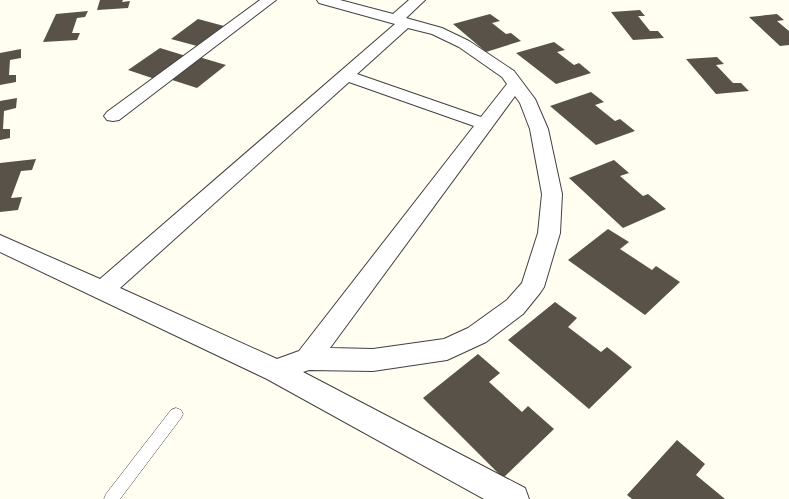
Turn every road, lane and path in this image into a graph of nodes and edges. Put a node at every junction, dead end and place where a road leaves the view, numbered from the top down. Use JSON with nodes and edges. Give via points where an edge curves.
{"nodes":[{"id":1,"x":269,"y":0,"type":"edge"},
{"id":2,"x":324,"y":0,"type":"edge"},
{"id":3,"x":418,"y":0,"type":"edge"},
{"id":4,"x":401,"y":20,"type":"junction"},
{"id":5,"x":345,"y":75,"type":"junction"},
{"id":6,"x":515,"y":84,"type":"junction"},
{"id":7,"x":113,"y":116,"type":"dead end"},
{"id":8,"x":485,"y":124,"type":"junction"},
{"id":9,"x":0,"y":243,"type":"edge"},
{"id":10,"x":102,"y":290,"type":"junction"},
{"id":11,"x":308,"y":359,"type":"junction"},
{"id":12,"x":276,"y":371,"type":"junction"},
{"id":13,"x":176,"y":414,"type":"dead end"},
{"id":14,"x":111,"y":499,"type":"edge"},
{"id":15,"x":514,"y":499,"type":"edge"}],
"edges":[{"from":1,"to":7,"type":"street"},
{"from":2,"to":4,"type":"street"},
{"from":3,"to":4,"type":"street"},
{"from":4,"to":5,"type":"street"},
{"from":4,"to":6,"type":"street","via":[[437,30],[464,44],[508,74]]},
{"from":5,"to":8,"type":"street"},
{"from":5,"to":10,"type":"street"},
{"from":6,"to":8,"type":"street"},
{"from":6,"to":11,"type":"street","via":[[529,103],[539,128],[552,194],[549,233],[532,287],[515,307],[477,335],[447,349],[373,360]]},
{"from":8,"to":11,"type":"street"},
{"from":9,"to":10,"type":"street"},
{"from":10,"to":12,"type":"street"},
{"from":11,"to":12,"type":"street"},
{"from":12,"to":15,"type":"street"},
{"from":13,"to":14,"type":"lane"}]}
